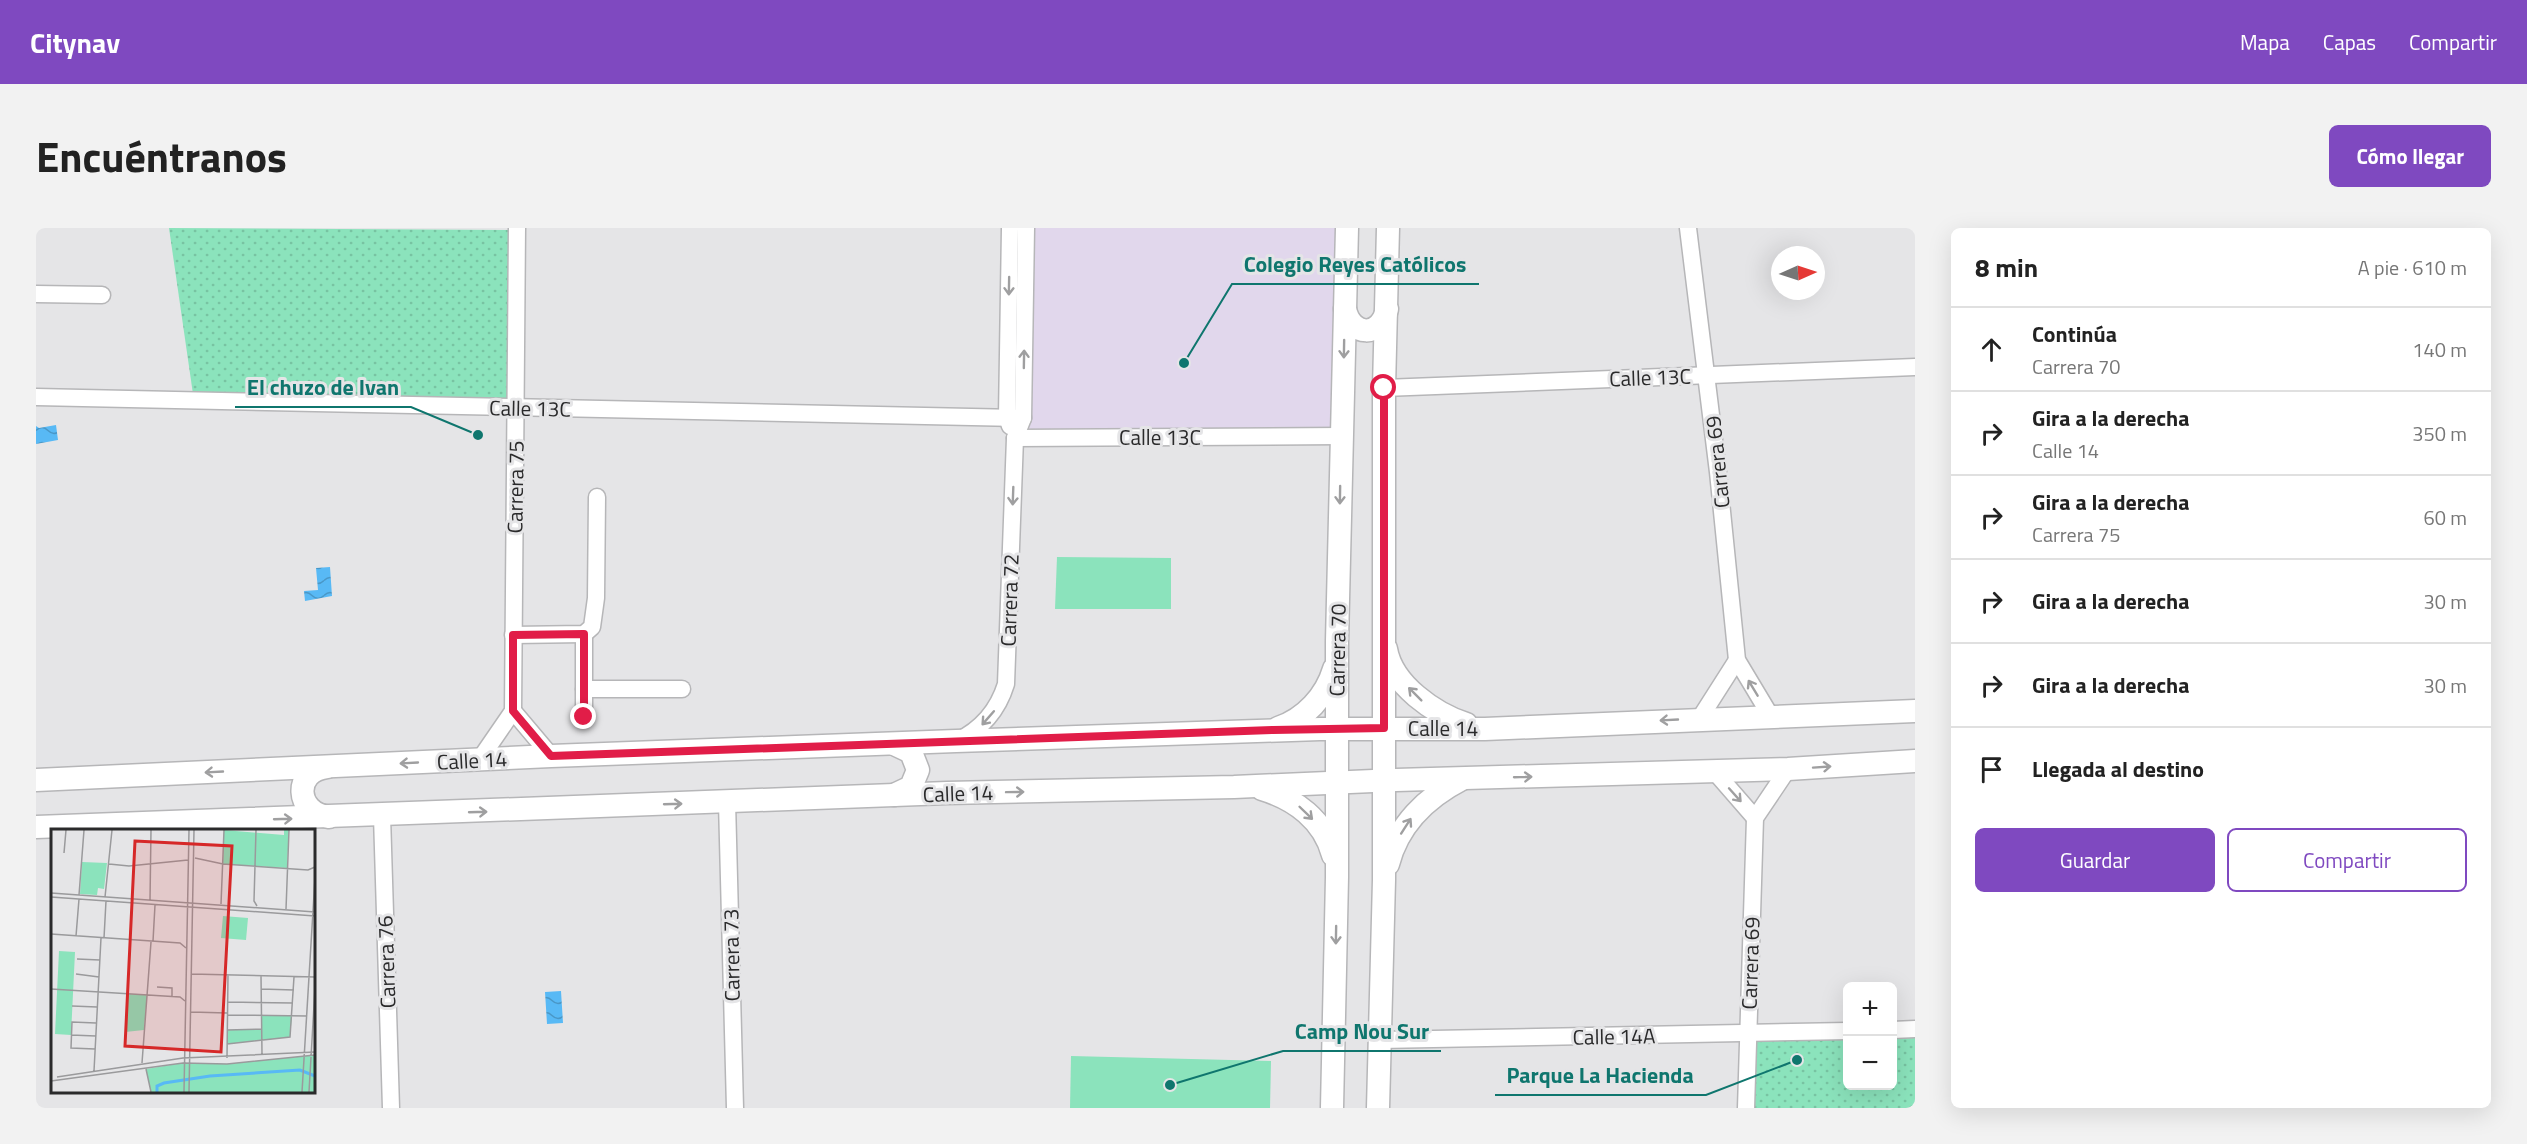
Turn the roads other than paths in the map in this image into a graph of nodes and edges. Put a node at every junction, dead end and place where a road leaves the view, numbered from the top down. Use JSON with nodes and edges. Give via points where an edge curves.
{"nodes":[{"id":1,"x":518,"y":228,"type":"edge"},
{"id":2,"x":1010,"y":228,"type":"edge"},
{"id":3,"x":1026,"y":228,"type":"edge"},
{"id":4,"x":1347,"y":228,"type":"edge"},
{"id":5,"x":1388,"y":228,"type":"edge"},
{"id":6,"x":1688,"y":228,"type":"edge"},
{"id":7,"x":36,"y":294,"type":"edge"},
{"id":8,"x":102,"y":295,"type":"dead end"},
{"id":9,"x":1387,"y":308,"type":"junction"},
{"id":10,"x":1345,"y":309,"type":"junction"},
{"id":11,"x":1915,"y":367,"type":"edge"},
{"id":12,"x":1707,"y":375,"type":"junction"},
{"id":13,"x":1384,"y":388,"type":"junction"},
{"id":14,"x":36,"y":397,"type":"edge"},
{"id":15,"x":516,"y":407,"type":"junction"},
{"id":16,"x":1015,"y":418,"type":"junction"},
{"id":17,"x":1342,"y":436,"type":"junction"},
{"id":18,"x":1015,"y":438,"type":"junction"},
{"id":19,"x":597,"y":497,"type":"dead end"},
{"id":20,"x":584,"y":634,"type":"junction"},
{"id":21,"x":513,"y":635,"type":"junction"},
{"id":22,"x":1384,"y":635,"type":"junction"},
{"id":23,"x":1337,"y":641,"type":"junction"},
{"id":24,"x":1737,"y":660,"type":"junction"},
{"id":25,"x":584,"y":689,"type":"junction"},
{"id":26,"x":682,"y":689,"type":"dead end"},
{"id":27,"x":513,"y":711,"type":"junction"},
{"id":28,"x":1915,"y":711,"type":"edge"},
{"id":29,"x":1770,"y":715,"type":"junction"},
{"id":30,"x":584,"y":717,"type":"dead end"},
{"id":31,"x":1700,"y":718,"type":"junction"},
{"id":32,"x":1384,"y":728,"type":"junction"},
{"id":33,"x":1337,"y":729,"type":"junction"},
{"id":34,"x":1485,"y":729,"type":"junction"},
{"id":35,"x":1273,"y":730,"type":"junction"},
{"id":36,"x":956,"y":741,"type":"junction"},
{"id":37,"x":894,"y":744,"type":"junction"},
{"id":38,"x":551,"y":756,"type":"junction"},
{"id":39,"x":480,"y":759,"type":"junction"},
{"id":40,"x":1915,"y":761,"type":"edge"},
{"id":41,"x":328,"y":766,"type":"junction"},
{"id":42,"x":1788,"y":769,"type":"junction"},
{"id":43,"x":1714,"y":772,"type":"junction"},
{"id":44,"x":41,"y":778,"type":"edge"},
{"id":45,"x":1464,"y":778,"type":"junction"},
{"id":46,"x":1384,"y":781,"type":"junction"},
{"id":47,"x":1337,"y":782,"type":"junction"},
{"id":48,"x":1234,"y":787,"type":"junction"},
{"id":49,"x":894,"y":795,"type":"junction"},
{"id":50,"x":727,"y":802,"type":"junction"},
{"id":51,"x":382,"y":816,"type":"junction"},
{"id":52,"x":329,"y":817,"type":"junction"},
{"id":53,"x":1755,"y":818,"type":"junction"},
{"id":54,"x":43,"y":829,"type":"edge"},
{"id":55,"x":1337,"y":877,"type":"junction"},
{"id":56,"x":1384,"y":880,"type":"junction"},
{"id":57,"x":1915,"y":1029,"type":"edge"},
{"id":58,"x":1897,"y":1030,"type":"edge"},
{"id":59,"x":1843,"y":1031,"type":"edge"},
{"id":60,"x":1748,"y":1034,"type":"junction"},
{"id":61,"x":1380,"y":1040,"type":"junction"},
{"id":62,"x":391,"y":1108,"type":"edge"},
{"id":63,"x":735,"y":1108,"type":"edge"},
{"id":64,"x":1332,"y":1108,"type":"edge"},
{"id":65,"x":1378,"y":1108,"type":"edge"},
{"id":66,"x":1746,"y":1108,"type":"edge"}],
"edges":[{"from":1,"to":15,"type":"street","name":"Carrera 75"},
{"from":2,"to":16,"type":"street","name":"Carrera 72","one_way":true},
{"from":16,"to":3,"type":"street","name":"Carrera 72","one_way":true},
{"from":4,"to":10,"type":"street","name":"Carrera 70"},
{"from":5,"to":9,"type":"street"},
{"from":6,"to":12,"type":"street","name":"Carrera 69"},
{"from":7,"to":8,"type":"street"},
{"from":9,"to":10,"type":"street","via":[[1385,319],[1377,328],[1366,331],[1347,320]]},
{"from":9,"to":13,"type":"street"},
{"from":10,"to":17,"type":"street","name":"Carrera 70","one_way":true},
{"from":11,"to":12,"type":"street","name":"Calle 13C"},
{"from":12,"to":13,"type":"street","name":"Calle 13C"},
{"from":12,"to":24,"type":"street","name":"Carrera 69"},
{"from":13,"to":22,"type":"street"},
{"from":14,"to":15,"type":"street","name":"Calle 13C"},
{"from":15,"to":16,"type":"street","name":"Calle 13C"},
{"from":15,"to":21,"type":"street","name":"Carrera 75"},
{"from":16,"to":18,"type":"street","name":"Carrera 72"},
{"from":17,"to":18,"type":"street","name":"Calle 13C"},
{"from":17,"to":23,"type":"street","name":"Carrera 70","one_way":true},
{"from":18,"to":36,"type":"street","name":"Carrera 72","one_way":true,"via":[[1006,684],[988,718],[974,732]]},
{"from":19,"to":20,"type":"street","via":[[595,622]]},
{"from":20,"to":21,"type":"street"},
{"from":20,"to":25,"type":"street"},
{"from":21,"to":27,"type":"street","name":"Carrera 75"},
{"from":22,"to":32,"type":"street"},
{"from":34,"to":22,"type":"street","one_way":true,"via":[[1444,716],[1418,698],[1397,673],[1387,654]]},
{"from":23,"to":33,"type":"street","name":"Carrera 70"},
{"from":23,"to":35,"type":"street","via":[[1333,671],[1320,698],[1294,721]]},
{"from":29,"to":24,"type":"street","name":"Carrera 69","one_way":true},
{"from":24,"to":31,"type":"street"},
{"from":25,"to":26,"type":"street"},
{"from":25,"to":30,"type":"street"},
{"from":27,"to":38,"type":"street"},
{"from":27,"to":39,"type":"street"},
{"from":28,"to":29,"type":"street","name":"Calle 14"},
{"from":29,"to":31,"type":"street","name":"Calle 14"},
{"from":31,"to":34,"type":"street","name":"Calle 14","one_way":true},
{"from":32,"to":33,"type":"street","name":"Calle 14"},
{"from":32,"to":34,"type":"street","name":"Calle 14"},
{"from":32,"to":46,"type":"street"},
{"from":33,"to":35,"type":"street","name":"Calle 14"},
{"from":33,"to":47,"type":"street","name":"Carrera 70"},
{"from":35,"to":36,"type":"street","name":"Calle 14"},
{"from":36,"to":37,"type":"street","name":"Calle 14"},
{"from":37,"to":38,"type":"street","name":"Calle 14"},
{"from":37,"to":49,"type":"street","via":[[911,752],[918,770],[911,787]]},
{"from":38,"to":39,"type":"street","name":"Calle 14"},
{"from":39,"to":41,"type":"street","name":"Calle 14","one_way":true},
{"from":42,"to":40,"type":"street","name":"Calle 14","one_way":true},
{"from":41,"to":44,"type":"street","name":"Calle 14","one_way":true},
{"from":41,"to":52,"type":"street","via":[[307,777],[303,792],[308,808]]},
{"from":42,"to":43,"type":"street","name":"Calle 14"},
{"from":42,"to":53,"type":"street"},
{"from":45,"to":43,"type":"street","name":"Calle 14","one_way":true},
{"from":43,"to":53,"type":"street","one_way":true},
{"from":45,"to":46,"type":"street","name":"Calle 14"},
{"from":56,"to":45,"type":"street","one_way":true,"via":[[1399,837],[1411,818],[1444,788]]},
{"from":46,"to":47,"type":"street","name":"Calle 14"},
{"from":46,"to":56,"type":"street"},
{"from":47,"to":48,"type":"street","name":"Calle 14"},
{"from":47,"to":55,"type":"street","name":"Carrera 70"},
{"from":49,"to":48,"type":"street","name":"Calle 14","one_way":true},
{"from":48,"to":55,"type":"street","one_way":true,"via":[[1268,790],[1305,809],[1322,829]]},
{"from":49,"to":50,"type":"street","name":"Calle 14"},
{"from":51,"to":50,"type":"street","name":"Calle 14","one_way":true},
{"from":50,"to":63,"type":"street","name":"Carrera 73"},
{"from":51,"to":52,"type":"street","name":"Calle 14"},
{"from":51,"to":62,"type":"street","name":"Carrera 76"},
{"from":54,"to":52,"type":"street","name":"Calle 14","one_way":true},
{"from":53,"to":60,"type":"street","name":"Carrera 69"},
{"from":55,"to":64,"type":"street","name":"Carrera 70","one_way":true},
{"from":56,"to":61,"type":"street"},
{"from":57,"to":58,"type":"street"},
{"from":59,"to":60,"type":"street","name":"Calle 14A"},
{"from":60,"to":61,"type":"street","name":"Calle 14A"},
{"from":60,"to":66,"type":"street","name":"Carrera 69"},
{"from":61,"to":65,"type":"street"}]}
